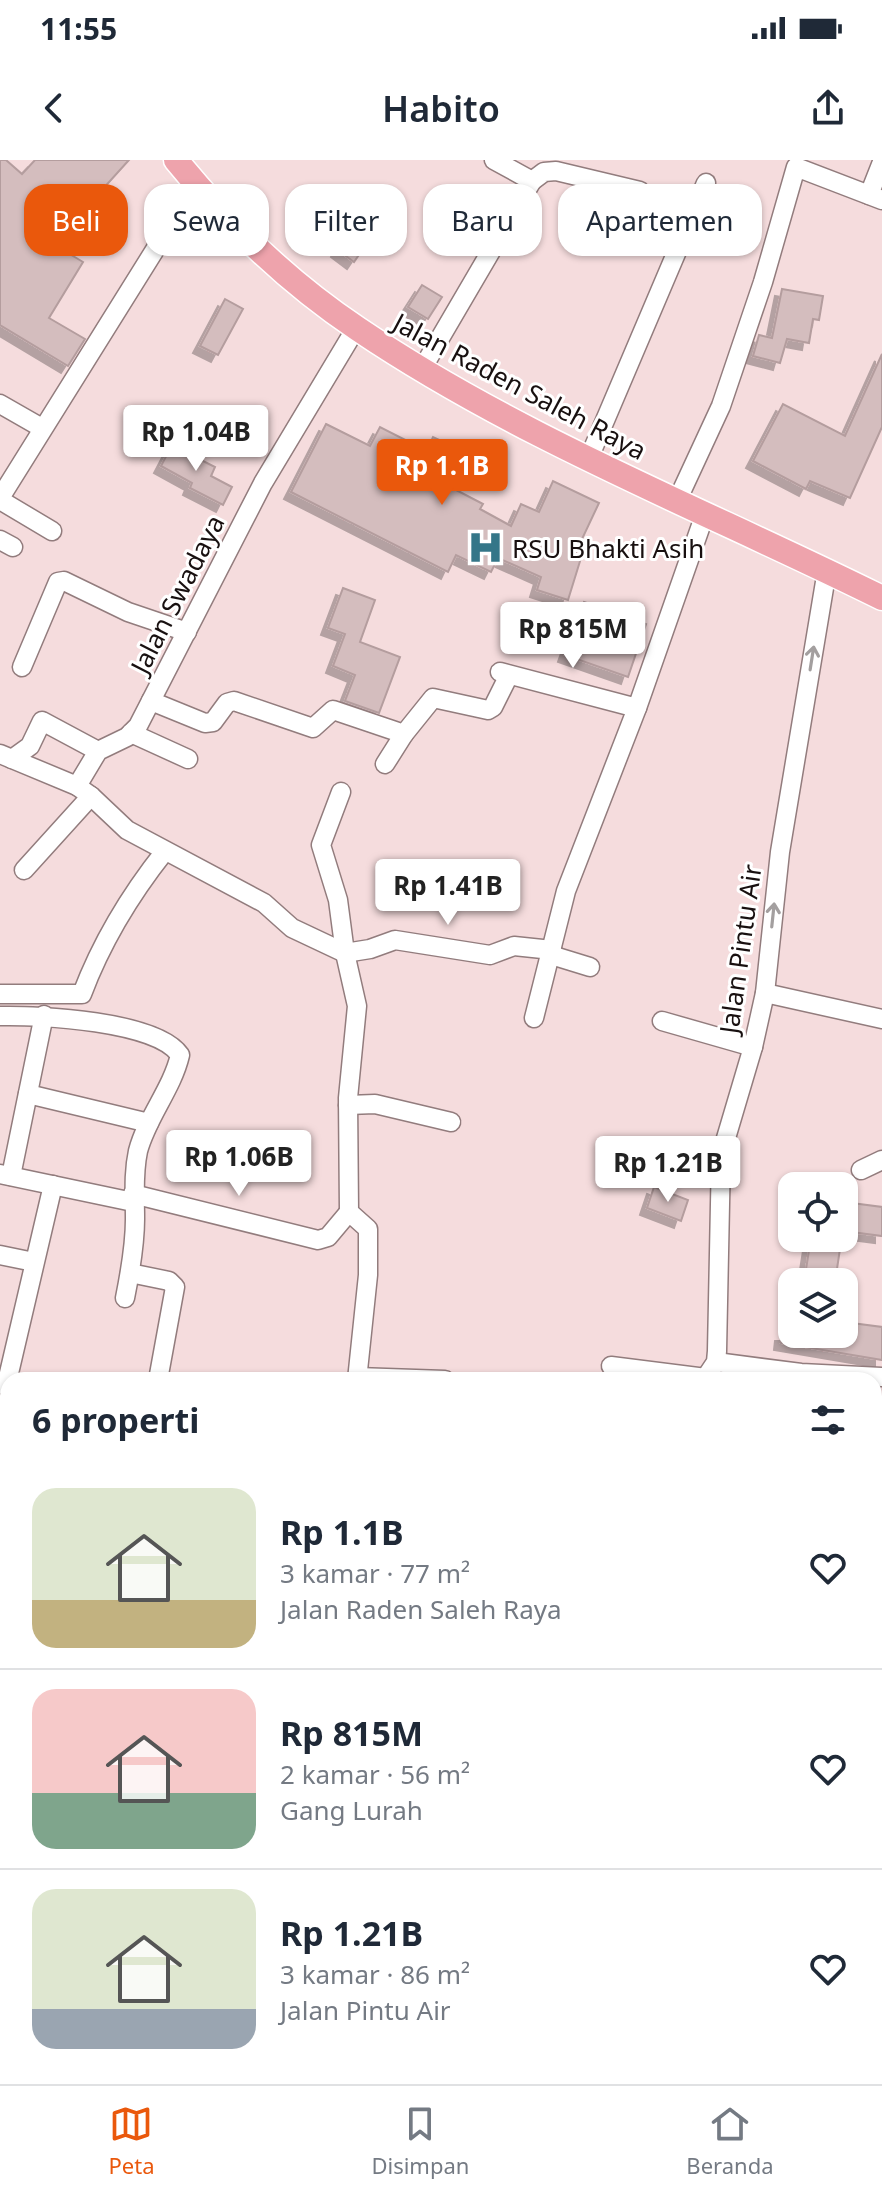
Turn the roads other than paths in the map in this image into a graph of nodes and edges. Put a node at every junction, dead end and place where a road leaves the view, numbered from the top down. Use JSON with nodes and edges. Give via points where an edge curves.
{"nodes":[{"id":1,"x":176,"y":160,"type":"edge"},
{"id":2,"x":494,"y":160,"type":"edge"},
{"id":3,"x":882,"y":162,"type":"edge"},
{"id":4,"x":532,"y":181,"type":"junction"},
{"id":5,"x":706,"y":183,"type":"dead end"},
{"id":6,"x":196,"y":184,"type":"edge"},
{"id":7,"x":611,"y":184,"type":"edge"},
{"id":8,"x":875,"y":198,"type":"edge"},
{"id":9,"x":151,"y":256,"type":"edge"},
{"id":10,"x":266,"y":256,"type":"edge"},
{"id":11,"x":356,"y":328,"type":"junction"},
{"id":12,"x":422,"y":369,"type":"junction"},
{"id":13,"x":0,"y":404,"type":"edge"},
{"id":14,"x":42,"y":428,"type":"junction"},
{"id":15,"x":589,"y":458,"type":"junction"},
{"id":16,"x":0,"y":499,"type":"edge"},
{"id":17,"x":677,"y":501,"type":"junction"},
{"id":18,"x":705,"y":514,"type":"junction"},
{"id":19,"x":52,"y":531,"type":"dead end"},
{"id":20,"x":827,"y":570,"type":"junction"},
{"id":21,"x":882,"y":598,"type":"edge"},
{"id":22,"x":187,"y":632,"type":"junction"},
{"id":23,"x":22,"y":667,"type":"dead end"},
{"id":24,"x":151,"y":701,"type":"junction"},
{"id":25,"x":637,"y":708,"type":"junction"},
{"id":26,"x":131,"y":733,"type":"junction"},
{"id":27,"x":404,"y":734,"type":"junction"},
{"id":28,"x":98,"y":751,"type":"junction"},
{"id":29,"x":6,"y":757,"type":"edge"},
{"id":30,"x":188,"y":759,"type":"dead end"},
{"id":31,"x":385,"y":764,"type":"dead end"},
{"id":32,"x":84,"y":791,"type":"junction"},
{"id":33,"x":341,"y":792,"type":"dead end"},
{"id":34,"x":165,"y":851,"type":"junction"},
{"id":35,"x":24,"y":870,"type":"dead end"},
{"id":36,"x":345,"y":953,"type":"junction"},
{"id":37,"x":551,"y":953,"type":"junction"},
{"id":38,"x":590,"y":967,"type":"dead end"},
{"id":39,"x":765,"y":993,"type":"junction"},
{"id":40,"x":0,"y":994,"type":"edge"},
{"id":41,"x":44,"y":1015,"type":"junction"},
{"id":42,"x":0,"y":1016,"type":"edge"},
{"id":43,"x":534,"y":1018,"type":"dead end"},
{"id":44,"x":882,"y":1019,"type":"edge"},
{"id":45,"x":662,"y":1021,"type":"dead end"},
{"id":46,"x":753,"y":1047,"type":"junction"},
{"id":47,"x":28,"y":1094,"type":"junction"},
{"id":48,"x":348,"y":1105,"type":"junction"},
{"id":49,"x":451,"y":1122,"type":"dead end"},
{"id":50,"x":149,"y":1123,"type":"junction"},
{"id":51,"x":882,"y":1160,"type":"edge"},
{"id":52,"x":861,"y":1170,"type":"dead end"},
{"id":53,"x":5,"y":1175,"type":"edge"},
{"id":54,"x":53,"y":1185,"type":"junction"},
{"id":55,"x":133,"y":1198,"type":"junction"},
{"id":56,"x":349,"y":1212,"type":"junction"},
{"id":57,"x":0,"y":1255,"type":"edge"},
{"id":58,"x":34,"y":1262,"type":"junction"},
{"id":59,"x":130,"y":1273,"type":"junction"},
{"id":60,"x":125,"y":1298,"type":"dead end"},
{"id":61,"x":611,"y":1366,"type":"dead end"},
{"id":62,"x":9,"y":1372,"type":"edge"},
{"id":63,"x":159,"y":1372,"type":"edge"},
{"id":64,"x":358,"y":1372,"type":"edge"},
{"id":65,"x":695,"y":1372,"type":"edge"},
{"id":66,"x":709,"y":1372,"type":"edge"}],
"edges":[{"from":1,"to":6,"type":"main road","name":"Jalan Raden Saleh Raya"},
{"from":2,"to":4,"type":"street"},
{"from":3,"to":8,"type":"street"},
{"from":4,"to":7,"type":"street","via":[[556,171]]},
{"from":4,"to":12,"type":"street"},
{"from":5,"to":15,"type":"street"},
{"from":8,"to":17,"type":"street","via":[[796,167],[721,406]]},
{"from":9,"to":14,"type":"street"},
{"from":10,"to":11,"type":"main road","name":"Jalan Raden Saleh Raya"},
{"from":11,"to":12,"type":"main road","name":"Jalan Raden Saleh Raya"},
{"from":11,"to":22,"type":"street","name":"Jalan Swadaya","via":[[263,483]]},
{"from":12,"to":15,"type":"main road","name":"Jalan Raden Saleh Raya"},
{"from":13,"to":14,"type":"street"},
{"from":14,"to":16,"type":"street"},
{"from":15,"to":17,"type":"main road","name":"Jalan Raden Saleh Raya"},
{"from":16,"to":19,"type":"street"},
{"from":17,"to":18,"type":"main road","name":"Jalan Raden Saleh Raya"},
{"from":18,"to":20,"type":"main road","name":"Jalan Raden Saleh Raya"},
{"from":18,"to":25,"type":"street"},
{"from":20,"to":21,"type":"main road","name":"Jalan Raden Saleh Raya"},
{"from":39,"to":20,"type":"street","name":"Jalan Pintu Air","one_way":true,"via":[[780,852]]},
{"from":22,"to":23,"type":"street","via":[[58,582]]},
{"from":22,"to":24,"type":"street","name":"Jalan Swadaya"},
{"from":24,"to":26,"type":"street","name":"Jalan Swadaya"},
{"from":24,"to":27,"type":"street","via":[[205,723],[213,722],[234,701],[313,728],[333,710]]},
{"from":25,"to":27,"type":"street","via":[[504,673],[493,707],[433,698]]},
{"from":25,"to":37,"type":"street","via":[[566,891]]},
{"from":26,"to":28,"type":"street","name":"Jalan Swadaya"},
{"from":26,"to":30,"type":"street"},
{"from":27,"to":31,"type":"street"},
{"from":28,"to":29,"type":"street","via":[[42,721],[30,746]]},
{"from":28,"to":32,"type":"street"},
{"from":29,"to":32,"type":"street"},
{"from":32,"to":34,"type":"street","via":[[127,830]]},
{"from":32,"to":35,"type":"street"},
{"from":33,"to":36,"type":"street","via":[[321,845],[338,900]]},
{"from":34,"to":36,"type":"street","via":[[264,903],[292,928]]},
{"from":34,"to":40,"type":"street","via":[[108,934],[82,994]]},
{"from":36,"to":37,"type":"street","via":[[395,940],[490,955],[514,946]]},
{"from":36,"to":48,"type":"street","via":[[357,1006]]},
{"from":37,"to":38,"type":"street"},
{"from":37,"to":43,"type":"street"},
{"from":39,"to":44,"type":"street"},
{"from":39,"to":46,"type":"street","name":"Jalan Pintu Air"},
{"from":41,"to":42,"type":"street"},
{"from":41,"to":47,"type":"street"},
{"from":41,"to":50,"type":"street","via":[[121,1028],[174,1047],[180,1055],[176,1068]]},
{"from":45,"to":46,"type":"street"},
{"from":46,"to":66,"type":"street","name":"Jalan Pintu Air","via":[[721,1155],[719,1309]]},
{"from":47,"to":50,"type":"street"},
{"from":47,"to":53,"type":"street"},
{"from":48,"to":49,"type":"street","via":[[375,1104]]},
{"from":48,"to":56,"type":"street"},
{"from":50,"to":55,"type":"street","via":[[138,1151]]},
{"from":51,"to":52,"type":"street"},
{"from":53,"to":54,"type":"street"},
{"from":54,"to":55,"type":"street"},
{"from":54,"to":58,"type":"street"},
{"from":55,"to":56,"type":"street","via":[[318,1240],[328,1237]]},
{"from":55,"to":59,"type":"street"},
{"from":56,"to":64,"type":"street","via":[[368,1229]]},
{"from":57,"to":58,"type":"street"},
{"from":58,"to":62,"type":"street"},
{"from":59,"to":60,"type":"street"},
{"from":59,"to":63,"type":"street","via":[[175,1287]]},
{"from":61,"to":65,"type":"street"}]}
